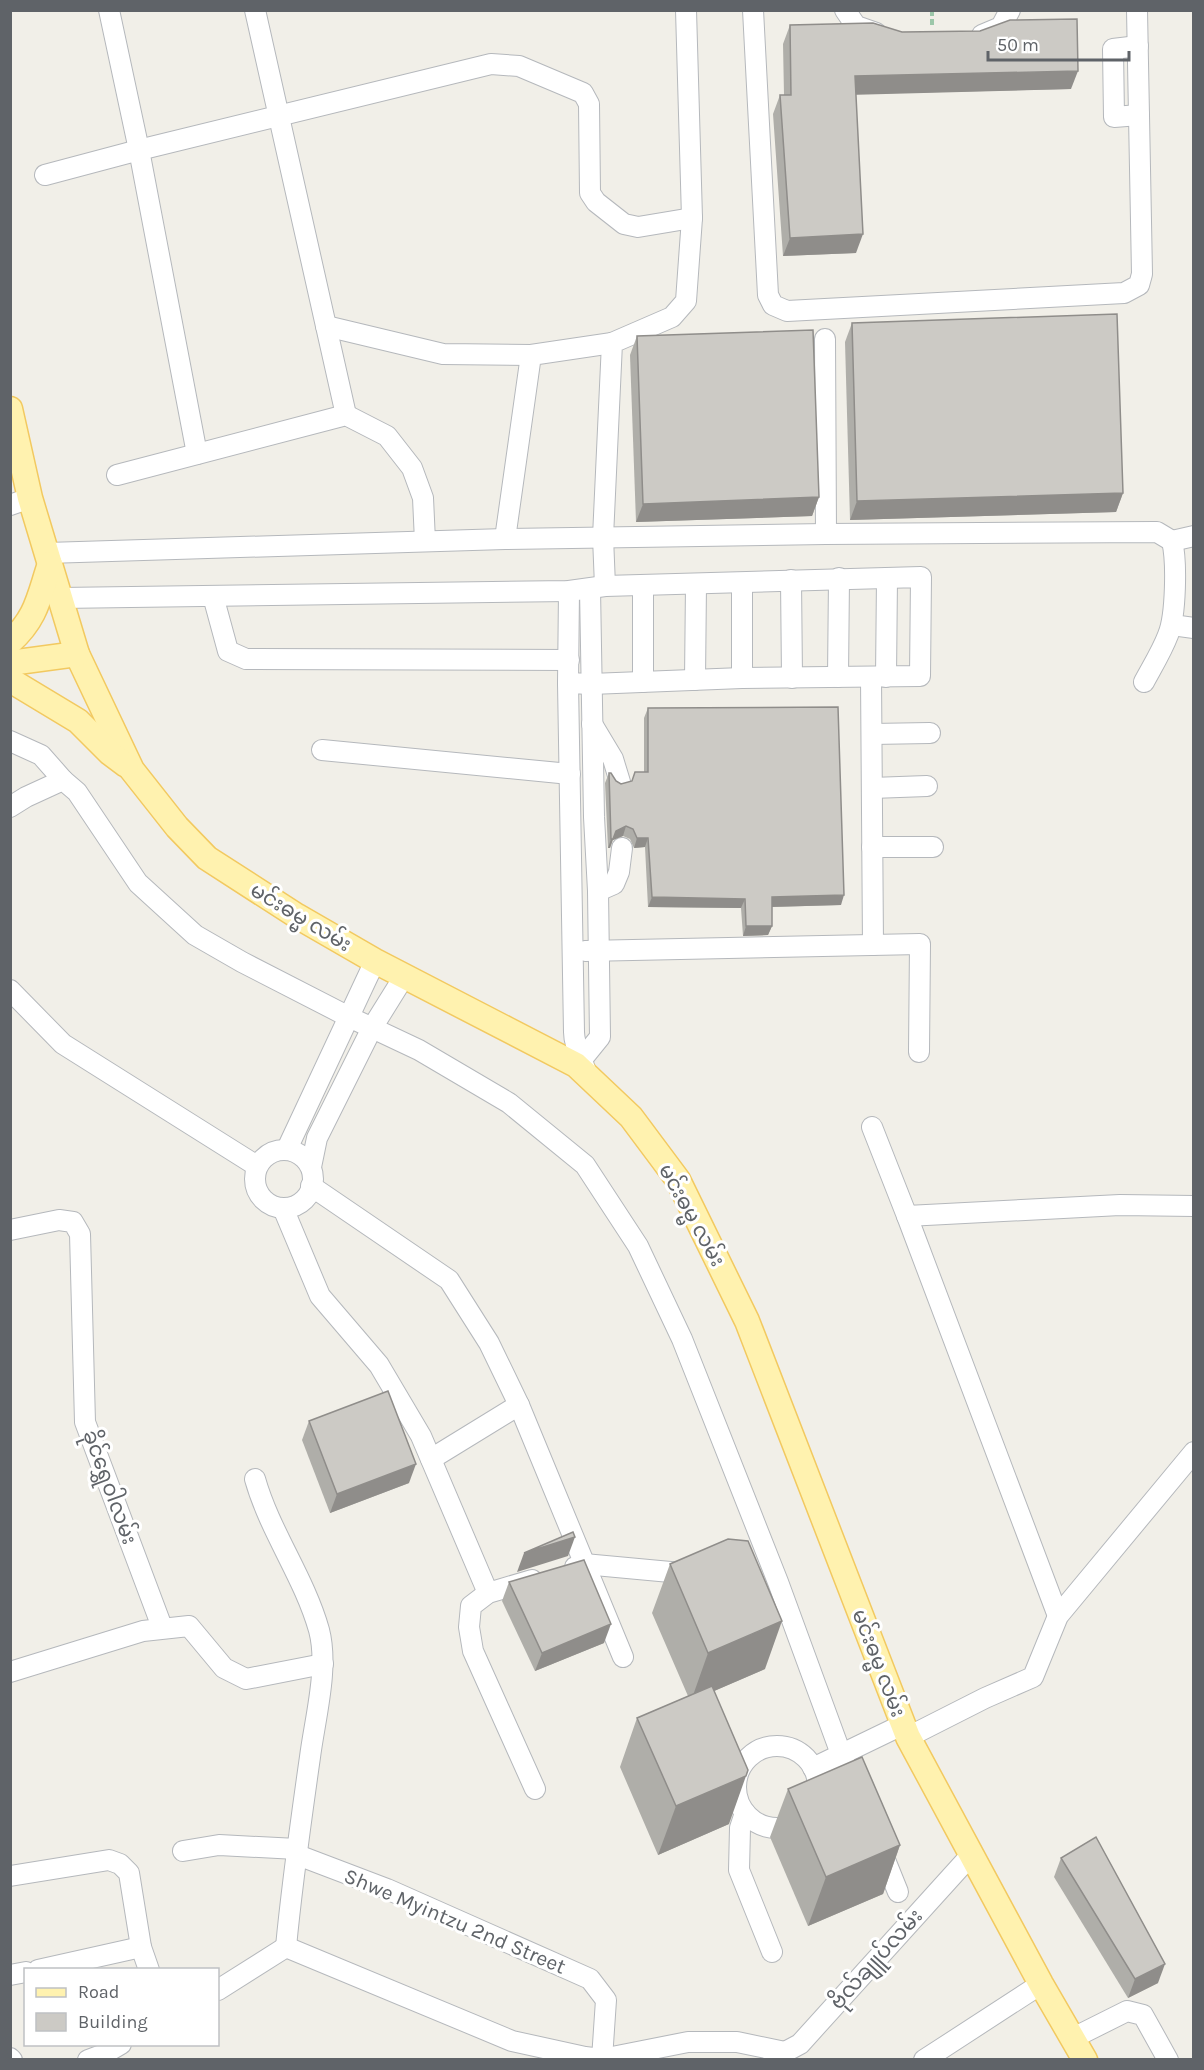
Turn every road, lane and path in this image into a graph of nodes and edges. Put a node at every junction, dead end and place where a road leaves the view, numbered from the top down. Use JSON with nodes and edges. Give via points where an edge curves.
{"nodes":[{"id":1,"x":109,"y":10,"type":"edge"},
{"id":2,"x":255,"y":10,"type":"edge"},
{"id":3,"x":686,"y":10,"type":"edge"},
{"id":4,"x":753,"y":10,"type":"edge"},
{"id":5,"x":845,"y":10,"type":"edge"},
{"id":6,"x":932,"y":10,"type":"edge"},
{"id":7,"x":1010,"y":10,"type":"edge"},
{"id":8,"x":1137,"y":10,"type":"edge"},
{"id":9,"x":932,"y":27,"type":"dead end"},
{"id":10,"x":963,"y":38,"type":"edge"},
{"id":11,"x":895,"y":39,"type":"edge"},
{"id":12,"x":280,"y":117,"type":"junction"},
{"id":13,"x":139,"y":150,"type":"junction"},
{"id":14,"x":45,"y":175,"type":"dead end"},
{"id":15,"x":692,"y":218,"type":"junction"},
{"id":16,"x":326,"y":326,"type":"junction"},
{"id":17,"x":825,"y":339,"type":"dead end"},
{"id":18,"x":612,"y":343,"type":"junction"},
{"id":19,"x":531,"y":355,"type":"junction"},
{"id":20,"x":10,"y":409,"type":"edge"},
{"id":21,"x":346,"y":415,"type":"junction"},
{"id":22,"x":197,"y":454,"type":"junction"},
{"id":23,"x":117,"y":475,"type":"dead end"},
{"id":24,"x":20,"y":502,"type":"edge"},
{"id":25,"x":826,"y":534,"type":"junction"},
{"id":26,"x":1194,"y":536,"type":"edge"},
{"id":27,"x":603,"y":537,"type":"junction"},
{"id":28,"x":505,"y":539,"type":"junction"},
{"id":29,"x":425,"y":541,"type":"junction"},
{"id":30,"x":1172,"y":541,"type":"junction"},
{"id":31,"x":48,"y":558,"type":"junction"},
{"id":32,"x":839,"y":578,"type":"junction"},
{"id":33,"x":887,"y":578,"type":"junction"},
{"id":34,"x":791,"y":580,"type":"junction"},
{"id":35,"x":742,"y":583,"type":"junction"},
{"id":36,"x":696,"y":584,"type":"junction"},
{"id":37,"x":643,"y":586,"type":"junction"},
{"id":38,"x":597,"y":588,"type":"junction"},
{"id":39,"x":569,"y":591,"type":"junction"},
{"id":40,"x":213,"y":596,"type":"junction"},
{"id":41,"x":60,"y":598,"type":"junction"},
{"id":42,"x":1172,"y":625,"type":"junction"},
{"id":43,"x":1194,"y":628,"type":"edge"},
{"id":44,"x":10,"y":642,"type":"edge"},
{"id":45,"x":77,"y":654,"type":"junction"},
{"id":46,"x":569,"y":660,"type":"junction"},
{"id":47,"x":10,"y":663,"type":"edge"},
{"id":48,"x":838,"y":677,"type":"junction"},
{"id":49,"x":879,"y":677,"type":"junction"},
{"id":50,"x":742,"y":678,"type":"junction"},
{"id":51,"x":792,"y":678,"type":"junction"},
{"id":52,"x":10,"y":680,"type":"edge"},
{"id":53,"x":695,"y":680,"type":"junction"},
{"id":54,"x":643,"y":682,"type":"junction"},
{"id":55,"x":1144,"y":682,"type":"dead end"},
{"id":56,"x":568,"y":683,"type":"junction"},
{"id":57,"x":591,"y":684,"type":"junction"},
{"id":58,"x":592,"y":724,"type":"junction"},
{"id":59,"x":930,"y":733,"type":"dead end"},
{"id":60,"x":872,"y":734,"type":"junction"},
{"id":61,"x":10,"y":741,"type":"edge"},
{"id":62,"x":322,"y":750,"type":"dead end"},
{"id":63,"x":132,"y":770,"type":"junction"},
{"id":64,"x":570,"y":774,"type":"junction"},
{"id":65,"x":63,"y":780,"type":"junction"},
{"id":66,"x":620,"y":782,"type":"edge"},
{"id":67,"x":927,"y":786,"type":"dead end"},
{"id":68,"x":872,"y":788,"type":"junction"},
{"id":69,"x":10,"y":807,"type":"edge"},
{"id":70,"x":571,"y":816,"type":"junction"},
{"id":71,"x":594,"y":817,"type":"junction"},
{"id":72,"x":872,"y":847,"type":"junction"},
{"id":73,"x":933,"y":847,"type":"dead end"},
{"id":74,"x":622,"y":848,"type":"dead end"},
{"id":75,"x":598,"y":891,"type":"junction"},
{"id":76,"x":873,"y":945,"type":"junction"},
{"id":77,"x":574,"y":951,"type":"junction"},
{"id":78,"x":598,"y":951,"type":"junction"},
{"id":79,"x":375,"y":961,"type":"junction"},
{"id":80,"x":405,"y":975,"type":"junction"},
{"id":81,"x":10,"y":990,"type":"edge"},
{"id":82,"x":349,"y":1017,"type":"junction"},
{"id":83,"x":372,"y":1028,"type":"junction"},
{"id":84,"x":919,"y":1052,"type":"dead end"},
{"id":85,"x":585,"y":1066,"type":"junction"},
{"id":86,"x":872,"y":1126,"type":"dead end"},
{"id":87,"x":287,"y":1149,"type":"junction"},
{"id":88,"x":257,"y":1166,"type":"junction"},
{"id":89,"x":311,"y":1177,"type":"junction"},
{"id":90,"x":1194,"y":1206,"type":"edge"},
{"id":91,"x":283,"y":1208,"type":"junction"},
{"id":92,"x":907,"y":1216,"type":"junction"},
{"id":93,"x":10,"y":1230,"type":"edge"},
{"id":94,"x":519,"y":1405,"type":"junction"},
{"id":95,"x":1194,"y":1452,"type":"edge"},
{"id":96,"x":431,"y":1459,"type":"junction"},
{"id":97,"x":255,"y":1479,"type":"dead end"},
{"id":98,"x":584,"y":1564,"type":"junction"},
{"id":99,"x":709,"y":1576,"type":"edge"},
{"id":100,"x":755,"y":1580,"type":"edge"},
{"id":101,"x":778,"y":1582,"type":"junction"},
{"id":102,"x":488,"y":1593,"type":"junction"},
{"id":103,"x":1058,"y":1616,"type":"junction"},
{"id":104,"x":162,"y":1628,"type":"junction"},
{"id":105,"x":622,"y":1657,"type":"dead end"},
{"id":106,"x":323,"y":1664,"type":"junction"},
{"id":107,"x":10,"y":1672,"type":"edge"},
{"id":108,"x":905,"y":1731,"type":"junction"},
{"id":109,"x":841,"y":1754,"type":"junction"},
{"id":110,"x":813,"y":1768,"type":"junction"},
{"id":111,"x":535,"y":1790,"type":"dead end"},
{"id":112,"x":862,"y":1804,"type":"edge"},
{"id":113,"x":745,"y":1813,"type":"junction"},
{"id":114,"x":875,"y":1837,"type":"edge"},
{"id":115,"x":183,"y":1851,"type":"dead end"},
{"id":116,"x":296,"y":1851,"type":"junction"},
{"id":117,"x":970,"y":1855,"type":"junction"},
{"id":118,"x":10,"y":1876,"type":"edge"},
{"id":119,"x":898,"y":1892,"type":"edge"},
{"id":120,"x":141,"y":1947,"type":"junction"},
{"id":121,"x":286,"y":1947,"type":"junction"},
{"id":122,"x":772,"y":1952,"type":"dead end"},
{"id":123,"x":47,"y":1968,"type":"edge"},
{"id":124,"x":148,"y":1968,"type":"edge"},
{"id":125,"x":1041,"y":1984,"type":"junction"},
{"id":126,"x":219,"y":1989,"type":"edge"},
{"id":127,"x":1072,"y":2038,"type":"junction"},
{"id":128,"x":792,"y":2054,"type":"edge"},
{"id":129,"x":602,"y":2059,"type":"edge"},
{"id":130,"x":924,"y":2060,"type":"edge"},
{"id":131,"x":1085,"y":2060,"type":"edge"},
{"id":132,"x":1168,"y":2060,"type":"edge"}],
"edges":[{"from":1,"to":13,"type":"street"},
{"from":2,"to":12,"type":"street"},
{"from":3,"to":15,"type":"street"},
{"from":4,"to":8,"type":"street","via":[[768,295],[773,305],[787,311],[1124,292],[1139,285],[1142,274]]},
{"from":5,"to":11,"type":"street","via":[[856,26]]},
{"from":6,"to":9,"type":"path"},
{"from":7,"to":10,"type":"street","via":[[1001,27]]},
{"from":12,"to":13,"type":"street"},
{"from":12,"to":15,"type":"street","via":[[492,64],[519,66],[583,93],[589,104],[591,193],[596,202],[624,224],[638,227]]},
{"from":12,"to":16,"type":"street"},
{"from":13,"to":14,"type":"street"},
{"from":13,"to":22,"type":"street"},
{"from":15,"to":18,"type":"street","via":[[686,301],[672,316]]},
{"from":16,"to":19,"type":"street","via":[[443,354]]},
{"from":16,"to":21,"type":"street"},
{"from":17,"to":25,"type":"street"},
{"from":18,"to":19,"type":"street"},
{"from":18,"to":27,"type":"street"},
{"from":19,"to":28,"type":"street"},
{"from":20,"to":24,"type":"main road","name":"မင်းဓမ္မ လမ်း"},
{"from":21,"to":22,"type":"street"},
{"from":21,"to":29,"type":"street","via":[[387,436],[412,468],[423,498]]},
{"from":22,"to":23,"type":"street"},
{"from":24,"to":31,"type":"main road","name":"မင်းဓမ္မ လမ်း"},
{"from":25,"to":27,"type":"street"},
{"from":25,"to":30,"type":"street","via":[[1157,532]]},
{"from":26,"to":30,"type":"street"},
{"from":27,"to":28,"type":"street"},
{"from":27,"to":38,"type":"street"},
{"from":28,"to":29,"type":"street"},
{"from":29,"to":31,"type":"street"},
{"from":30,"to":42,"type":"street"},
{"from":31,"to":41,"type":"main road","name":"မင်းဓမ္မ လမ်း"},
{"from":31,"to":44,"type":"main road","via":[[31,619]]},
{"from":32,"to":33,"type":"street"},
{"from":32,"to":34,"type":"street"},
{"from":32,"to":48,"type":"street"},
{"from":33,"to":49,"type":"street"},
{"from":33,"to":49,"type":"street","via":[[921,577],[920,676]]},
{"from":34,"to":35,"type":"street"},
{"from":34,"to":51,"type":"street"},
{"from":35,"to":36,"type":"street"},
{"from":35,"to":50,"type":"street"},
{"from":36,"to":37,"type":"street"},
{"from":36,"to":53,"type":"street"},
{"from":37,"to":38,"type":"street"},
{"from":37,"to":54,"type":"street"},
{"from":38,"to":39,"type":"street"},
{"from":38,"to":57,"type":"street"},
{"from":39,"to":40,"type":"street"},
{"from":39,"to":46,"type":"street"},
{"from":40,"to":41,"type":"street"},
{"from":40,"to":46,"type":"street","via":[[228,651],[246,659]]},
{"from":41,"to":45,"type":"main road","name":"မင်းဓမ္မ လမ်း"},
{"from":42,"to":43,"type":"street"},
{"from":42,"to":55,"type":"street"},
{"from":45,"to":47,"type":"main road"},
{"from":45,"to":63,"type":"main road","name":"မင်းဓမ္မ လမ်း"},
{"from":46,"to":56,"type":"street"},
{"from":48,"to":49,"type":"street"},
{"from":48,"to":51,"type":"street"},
{"from":49,"to":60,"type":"street"},
{"from":50,"to":51,"type":"street"},
{"from":50,"to":53,"type":"street"},
{"from":52,"to":63,"type":"main road","via":[[78,721]]},
{"from":53,"to":54,"type":"street"},
{"from":54,"to":57,"type":"street"},
{"from":56,"to":57,"type":"street"},
{"from":56,"to":64,"type":"street"},
{"from":57,"to":58,"type":"street"},
{"from":58,"to":66,"type":"street","via":[[613,759]]},
{"from":58,"to":71,"type":"street"},
{"from":59,"to":60,"type":"street"},
{"from":60,"to":68,"type":"street"},
{"from":61,"to":65,"type":"street","via":[[41,754]]},
{"from":62,"to":64,"type":"street"},
{"from":63,"to":79,"type":"main road","name":"မင်းဓမ္မ လမ်း","via":[[207,858]]},
{"from":64,"to":70,"type":"street"},
{"from":65,"to":69,"type":"street"},
{"from":65,"to":82,"type":"street","via":[[77,792],[138,883],[195,935]]},
{"from":67,"to":68,"type":"street"},
{"from":68,"to":72,"type":"street"},
{"from":70,"to":71,"type":"street"},
{"from":70,"to":77,"type":"street"},
{"from":71,"to":75,"type":"street"},
{"from":72,"to":73,"type":"street"},
{"from":72,"to":76,"type":"street"},
{"from":74,"to":75,"type":"street","via":[[614,885]]},
{"from":75,"to":78,"type":"street"},
{"from":76,"to":78,"type":"street"},
{"from":76,"to":84,"type":"street","via":[[920,944]]},
{"from":77,"to":78,"type":"street"},
{"from":77,"to":85,"type":"street","via":[[574,1044]]},
{"from":78,"to":85,"type":"street","via":[[600,1036]]},
{"from":79,"to":80,"type":"main road","name":"မင်းဓမ္မ လမ်း"},
{"from":79,"to":82,"type":"street"},
{"from":80,"to":83,"type":"street"},
{"from":80,"to":85,"type":"main road","name":"မင်းဓမ္မ လမ်း","via":[[576,1065]]},
{"from":81,"to":88,"type":"street","via":[[63,1044]]},
{"from":82,"to":83,"type":"street"},
{"from":82,"to":87,"type":"street"},
{"from":83,"to":89,"type":"street","via":[[317,1138]]},
{"from":83,"to":101,"type":"street","via":[[509,1102],[585,1166],[638,1246],[672,1318]]},
{"from":85,"to":108,"type":"main road","name":"မင်းဓမ္မ လမ်း","via":[[631,1117],[678,1180],[742,1311]]},
{"from":86,"to":92,"type":"street"},
{"from":87,"to":88,"type":"street","via":[[269,1153]]},
{"from":87,"to":89,"type":"street","via":[[306,1158]]},
{"from":88,"to":91,"type":"street","via":[[254,1175],[258,1194],[265,1202]]},
{"from":89,"to":91,"type":"street","via":[[308,1198]]},
{"from":89,"to":94,"type":"street","via":[[449,1280],[489,1343]]},
{"from":90,"to":92,"type":"street","via":[[1120,1205]]},
{"from":91,"to":96,"type":"street","via":[[320,1296],[379,1365]]},
{"from":92,"to":103,"type":"street"},
{"from":93,"to":104,"type":"street","name":"ခိုင်ရွှေဝါလမ်း","via":[[59,1220],[73,1222],[80,1234],[85,1422]]},
{"from":94,"to":96,"type":"street"},
{"from":94,"to":98,"type":"street"},
{"from":95,"to":103,"type":"street"},
{"from":96,"to":102,"type":"street"},
{"from":97,"to":106,"type":"street","via":[[299,1577],[319,1632]]},
{"from":98,"to":99,"type":"street"},
{"from":98,"to":102,"type":"street"},
{"from":98,"to":105,"type":"street"},
{"from":100,"to":101,"type":"street"},
{"from":101,"to":109,"type":"street"},
{"from":102,"to":111,"type":"street","via":[[471,1606],[473,1651]]},
{"from":103,"to":108,"type":"street","via":[[1033,1677]]},
{"from":104,"to":106,"type":"street","via":[[189,1626],[224,1668],[246,1679]]},
{"from":104,"to":107,"type":"street"},
{"from":106,"to":116,"type":"street"},
{"from":108,"to":109,"type":"street"},
{"from":108,"to":117,"type":"main road","name":"မင်းဓမ္မ လမ်း"},
{"from":109,"to":110,"type":"street"},
{"from":109,"to":112,"type":"street"},
{"from":110,"to":113,"type":"street","via":[[818,1785],[816,1796],[813,1806],[800,1820],[772,1828],[753,1821]]},
{"from":110,"to":113,"type":"street","via":[[796,1749],[772,1747],[752,1755],[736,1783],[739,1804]]},
{"from":113,"to":122,"type":"street","via":[[740,1828],[739,1870]]},
{"from":114,"to":119,"type":"street"},
{"from":115,"to":116,"type":"street","name":"Shwe Myintzu 2nd Street","via":[[219,1845]]},
{"from":116,"to":121,"type":"street"},
{"from":116,"to":129,"type":"street","name":"Shwe Myintzu 2nd Street","via":[[590,1979],[606,2000]]},
{"from":117,"to":125,"type":"main road","name":"မင်းဓမ္မ လမ်း"},
{"from":117,"to":128,"type":"street","name":"ဗိုလ်ချူပ်လမ်း"},
{"from":118,"to":120,"type":"street","via":[[109,1860],[120,1864],[129,1873]]},
{"from":120,"to":123,"type":"street"},
{"from":120,"to":124,"type":"street"},
{"from":121,"to":126,"type":"street"},
{"from":121,"to":129,"type":"street","via":[[512,2041]]},
{"from":125,"to":127,"type":"main road","name":"မင်းဓမ္မ လမ်း"},
{"from":125,"to":130,"type":"street"},
{"from":127,"to":131,"type":"main road","name":"မင်းဓမ္မ လမ်း"},
{"from":127,"to":132,"type":"street","via":[[1127,2011],[1143,2015]]},
{"from":128,"to":129,"type":"street","via":[[737,2042],[688,2042]]}]}
